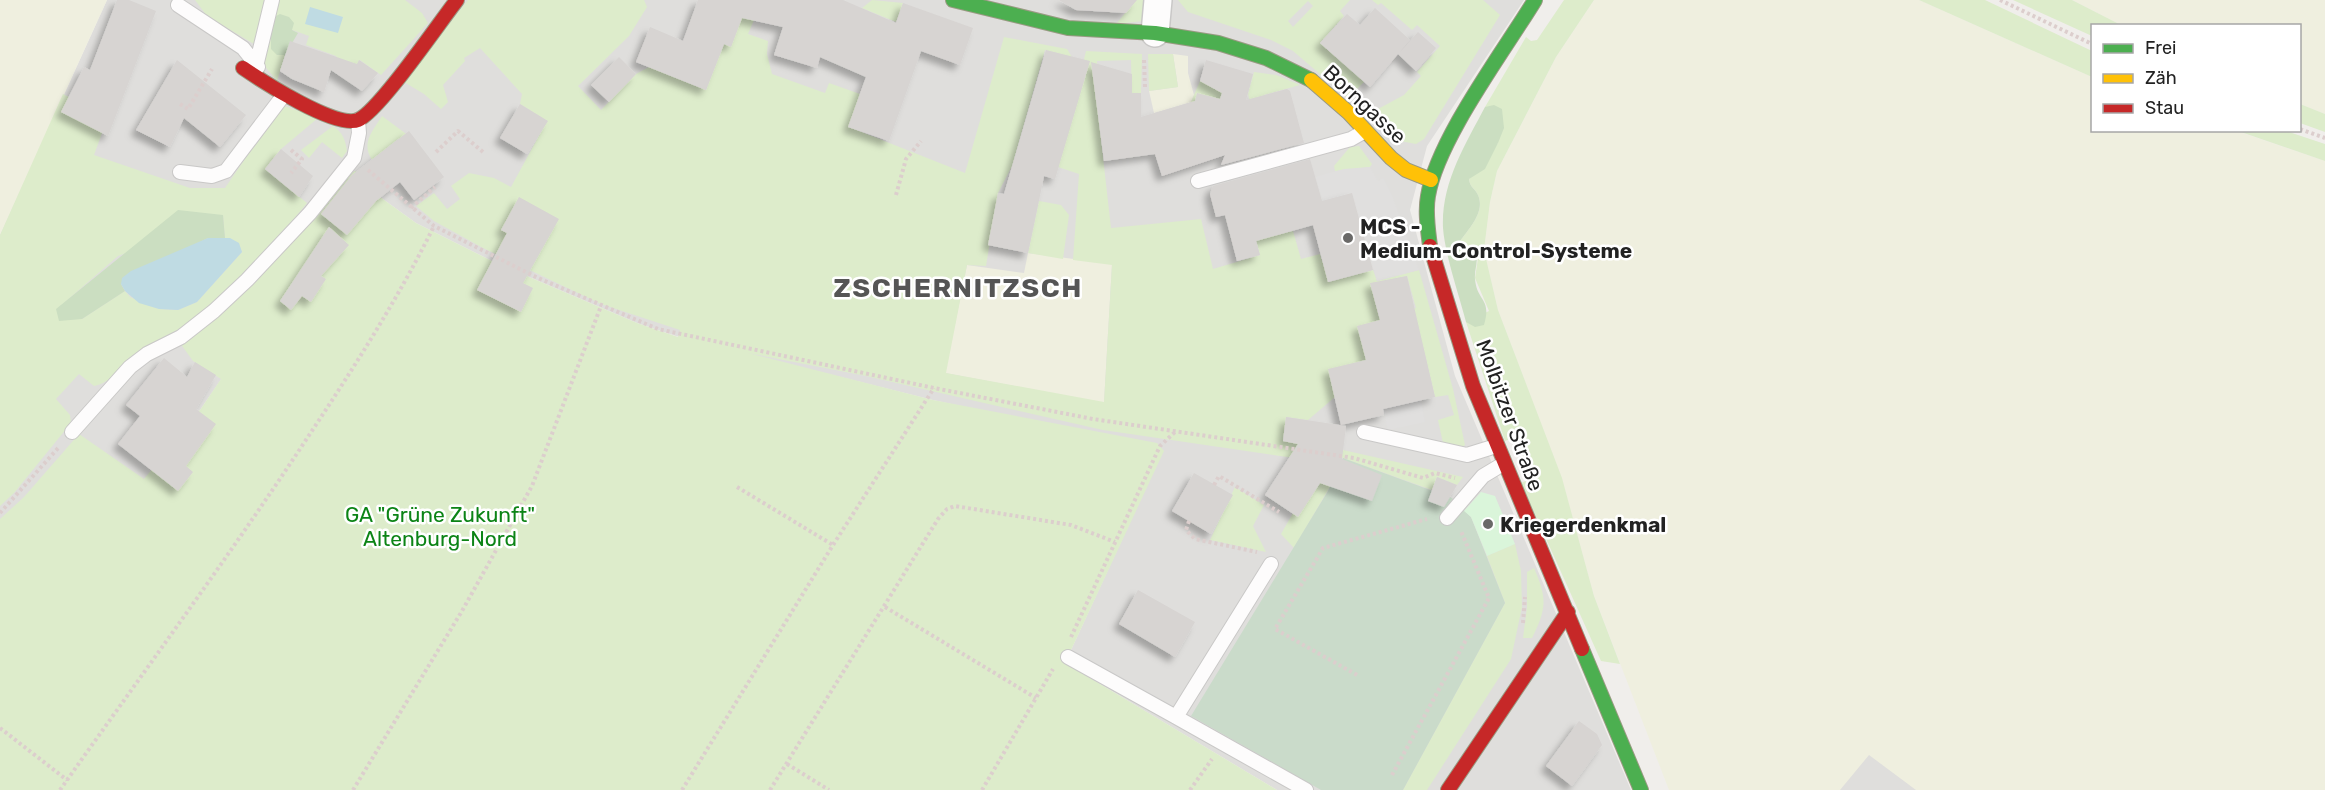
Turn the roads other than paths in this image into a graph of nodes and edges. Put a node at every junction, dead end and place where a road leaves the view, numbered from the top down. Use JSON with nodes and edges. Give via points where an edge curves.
{"nodes":[{"id":1,"x":272,"y":0,"type":"edge"},
{"id":2,"x":457,"y":0,"type":"edge"},
{"id":3,"x":953,"y":0,"type":"edge"},
{"id":4,"x":1158,"y":0,"type":"edge"},
{"id":5,"x":1535,"y":0,"type":"edge"},
{"id":6,"x":178,"y":5,"type":"dead end"},
{"id":7,"x":1011,"y":8,"type":"edge"},
{"id":8,"x":1155,"y":33,"type":"junction"},
{"id":9,"x":257,"y":62,"type":"junction"},
{"id":10,"x":243,"y":68,"type":"dead end"},
{"id":11,"x":261,"y":81,"type":"junction"},
{"id":12,"x":284,"y":96,"type":"junction"},
{"id":13,"x":358,"y":120,"type":"junction"},
{"id":14,"x":1365,"y":131,"type":"junction"},
{"id":15,"x":180,"y":172,"type":"dead end"},
{"id":16,"x":1431,"y":180,"type":"junction"},
{"id":17,"x":1198,"y":181,"type":"dead end"},
{"id":18,"x":72,"y":432,"type":"road end"},
{"id":19,"x":1364,"y":432,"type":"dead end"},
{"id":20,"x":1496,"y":446,"type":"junction"},
{"id":21,"x":1503,"y":464,"type":"junction"},
{"id":22,"x":1447,"y":519,"type":"road end"},
{"id":23,"x":1268,"y":559,"type":"road end"},
{"id":24,"x":1568,"y":612,"type":"junction"},
{"id":25,"x":1065,"y":655,"type":"road end"},
{"id":26,"x":1176,"y":717,"type":"junction"},
{"id":27,"x":1306,"y":790,"type":"edge"},
{"id":28,"x":1448,"y":790,"type":"edge"},
{"id":29,"x":1641,"y":790,"type":"edge"}],
"edges":[{"from":1,"to":9,"type":"lane"},
{"from":2,"to":13,"type":"street","via":[[377,104]]},
{"from":3,"to":7,"type":"street","name":"Borngasse"},
{"from":4,"to":8,"type":"street"},
{"from":5,"to":16,"type":"street","name":"Molbitzer Straße","via":[[1447,144]]},
{"from":6,"to":9,"type":"lane","via":[[243,48]]},
{"from":7,"to":8,"type":"street","name":"Borngasse","via":[[1068,28]]},
{"from":8,"to":14,"type":"street","name":"Borngasse","via":[[1218,43],[1294,70],[1333,98]]},
{"from":9,"to":11,"type":"lane"},
{"from":10,"to":11,"type":"street"},
{"from":11,"to":12,"type":"street"},
{"from":12,"to":13,"type":"street","via":[[345,121]]},
{"from":12,"to":15,"type":"lane","via":[[226,171],[212,176]]},
{"from":13,"to":18,"type":"lane","via":[[354,158],[310,213],[247,280],[181,337],[130,367]]},
{"from":14,"to":16,"type":"street","name":"Borngasse","via":[[1406,170]]},
{"from":14,"to":17,"type":"lane","via":[[1351,139]]},
{"from":16,"to":20,"type":"street","name":"Molbitzer Straße","via":[[1427,218],[1430,245],[1473,386]]},
{"from":19,"to":20,"type":"lane","via":[[1467,455]]},
{"from":20,"to":21,"type":"street","name":"Molbitzer Straße"},
{"from":21,"to":22,"type":"lane","via":[[1483,476]]},
{"from":21,"to":24,"type":"street","name":"Molbitzer Straße"},
{"from":23,"to":26,"type":"lane"},
{"from":24,"to":28,"type":"street"},
{"from":24,"to":29,"type":"street","name":"Molbitzer Straße"},
{"from":25,"to":26,"type":"lane"},
{"from":26,"to":27,"type":"lane"}]}
